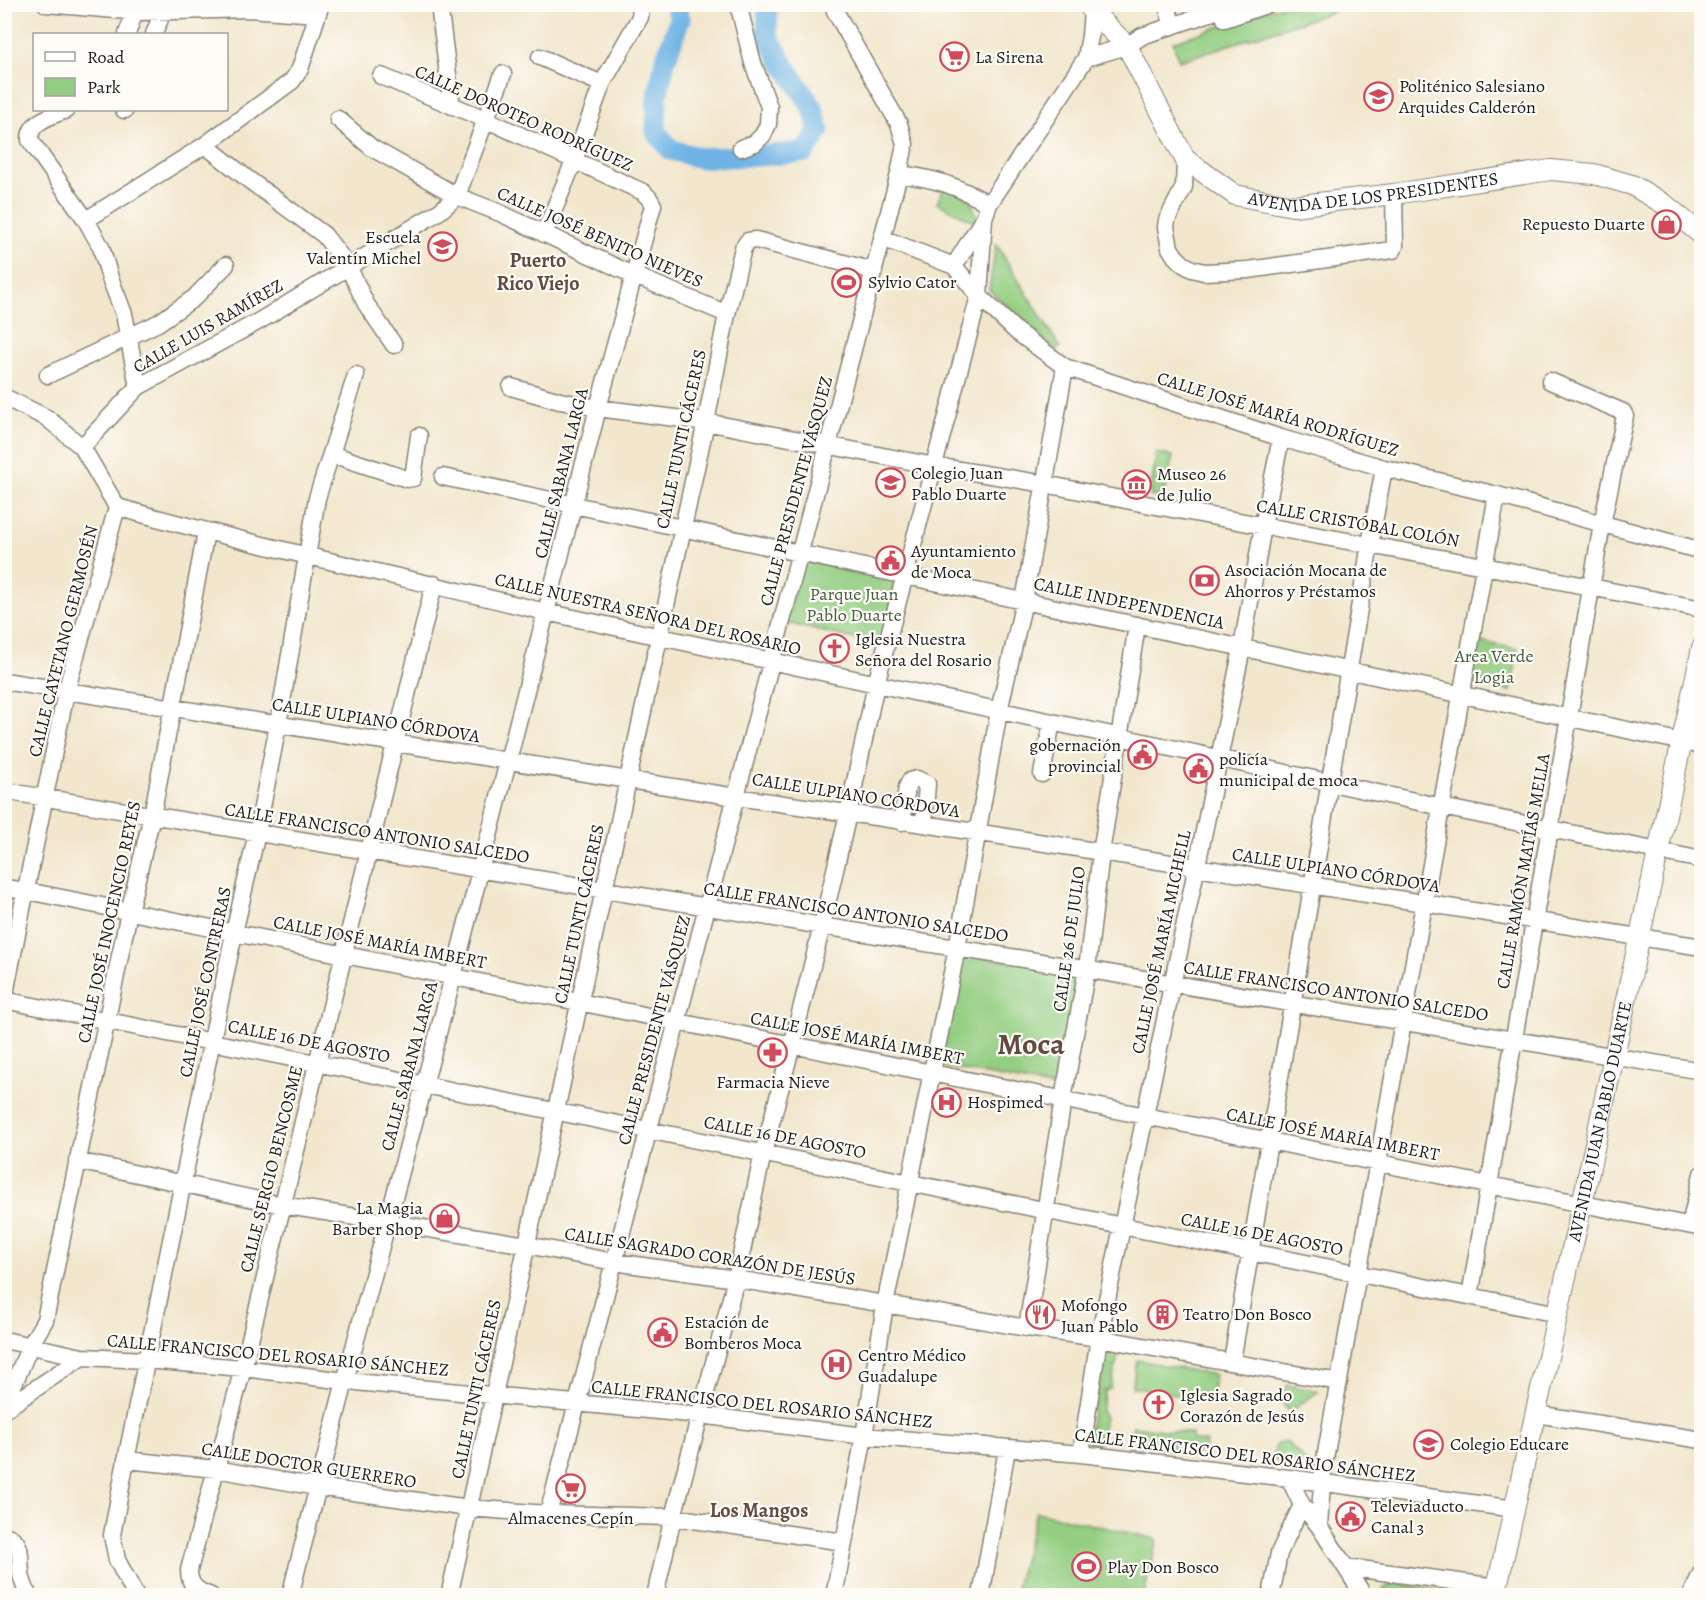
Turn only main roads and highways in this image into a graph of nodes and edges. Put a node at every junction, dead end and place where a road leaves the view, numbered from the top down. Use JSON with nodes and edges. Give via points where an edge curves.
{"nodes":[{"id":1,"x":1090,"y":8,"type":"edge"},
{"id":2,"x":1701,"y":235,"type":"edge"},
{"id":3,"x":1701,"y":648,"type":"edge"},
{"id":4,"x":1496,"y":1591,"type":"edge"}],
"edges":[{"from":1,"to":2,"type":"main road","name":"AVENIDA DE LOS PRESIDENTES","via":[[1127,46],[1185,159],[1235,195],[1293,206],[1551,170],[1594,174],[1632,184]]},
{"from":3,"to":4,"type":"main road","name":"AVENIDA JUAN PABLO DUARTE"}]}
